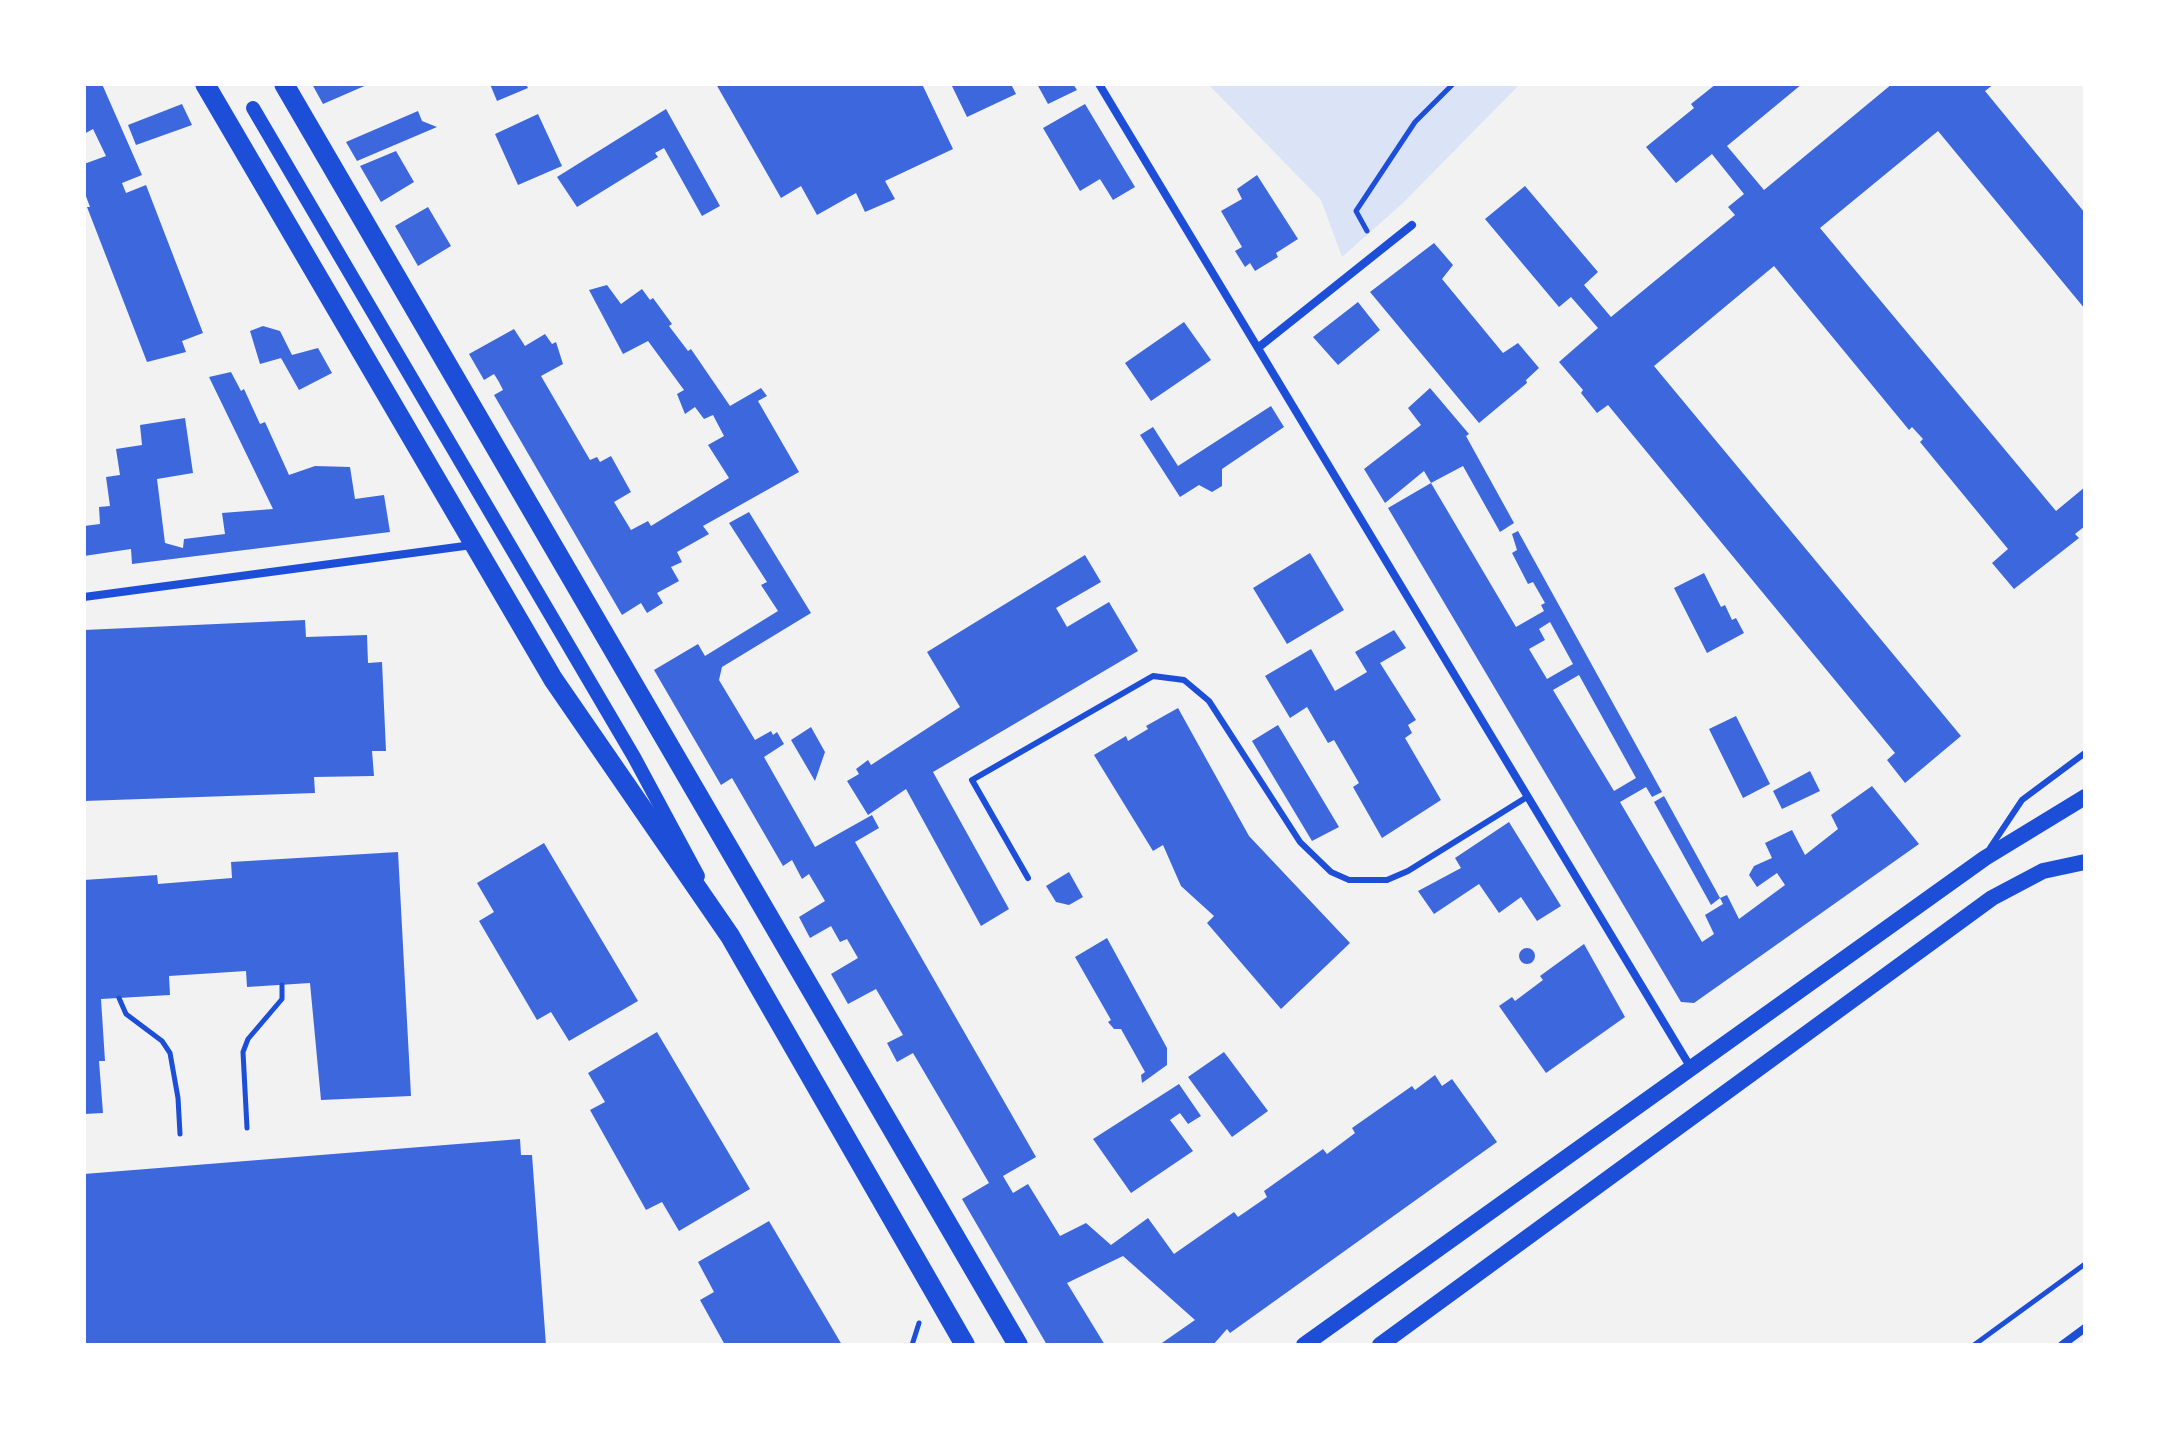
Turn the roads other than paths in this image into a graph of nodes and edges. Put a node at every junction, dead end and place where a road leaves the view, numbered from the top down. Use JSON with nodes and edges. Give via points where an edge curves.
{"nodes":[{"id":1,"x":205,"y":84,"type":"edge"},
{"id":2,"x":284,"y":84,"type":"edge"},
{"id":3,"x":1099,"y":84,"type":"edge"},
{"id":4,"x":253,"y":108,"type":"dead end"},
{"id":5,"x":1412,"y":225,"type":"dead end"},
{"id":6,"x":1259,"y":347,"type":"junction"},
{"id":7,"x":474,"y":545,"type":"junction"},
{"id":8,"x":84,"y":597,"type":"edge"},
{"id":9,"x":2085,"y":753,"type":"edge"},
{"id":10,"x":1527,"y":797,"type":"junction"},
{"id":11,"x":2085,"y":797,"type":"edge"},
{"id":12,"x":1985,"y":858,"type":"junction"},
{"id":13,"x":2085,"y":862,"type":"edge"},
{"id":14,"x":1028,"y":878,"type":"dead end"},
{"id":15,"x":730,"y":936,"type":"junction"},
{"id":16,"x":1691,"y":1068,"type":"junction"},
{"id":17,"x":2085,"y":1328,"type":"edge"},
{"id":18,"x":961,"y":1341,"type":"edge"},
{"id":19,"x":1018,"y":1345,"type":"edge"},
{"id":20,"x":1304,"y":1345,"type":"edge"},
{"id":21,"x":1380,"y":1345,"type":"edge"},
{"id":22,"x":2062,"y":1345,"type":"edge"}],
"edges":[{"from":1,"to":7,"type":"main road"},
{"from":2,"to":19,"type":"main road"},
{"from":3,"to":6,"type":"street"},
{"from":4,"to":15,"type":"street","via":[[634,757]]},
{"from":5,"to":6,"type":"street"},
{"from":6,"to":10,"type":"street"},
{"from":7,"to":8,"type":"street"},
{"from":7,"to":15,"type":"main road","via":[[571,707]]},
{"from":9,"to":12,"type":"lane","via":[[2016,806]]},
{"from":10,"to":14,"type":"lane","via":[[1408,871],[1369,883],[1349,880],[1323,866],[1300,842],[1209,701],[1184,680],[1153,676],[972,780]]},
{"from":10,"to":16,"type":"street"},
{"from":11,"to":12,"type":"main road"},
{"from":12,"to":16,"type":"main road"},
{"from":13,"to":21,"type":"main road","via":[[2020,881]]},
{"from":15,"to":18,"type":"main road"},
{"from":16,"to":20,"type":"main road"},
{"from":17,"to":22,"type":"street"}]}
